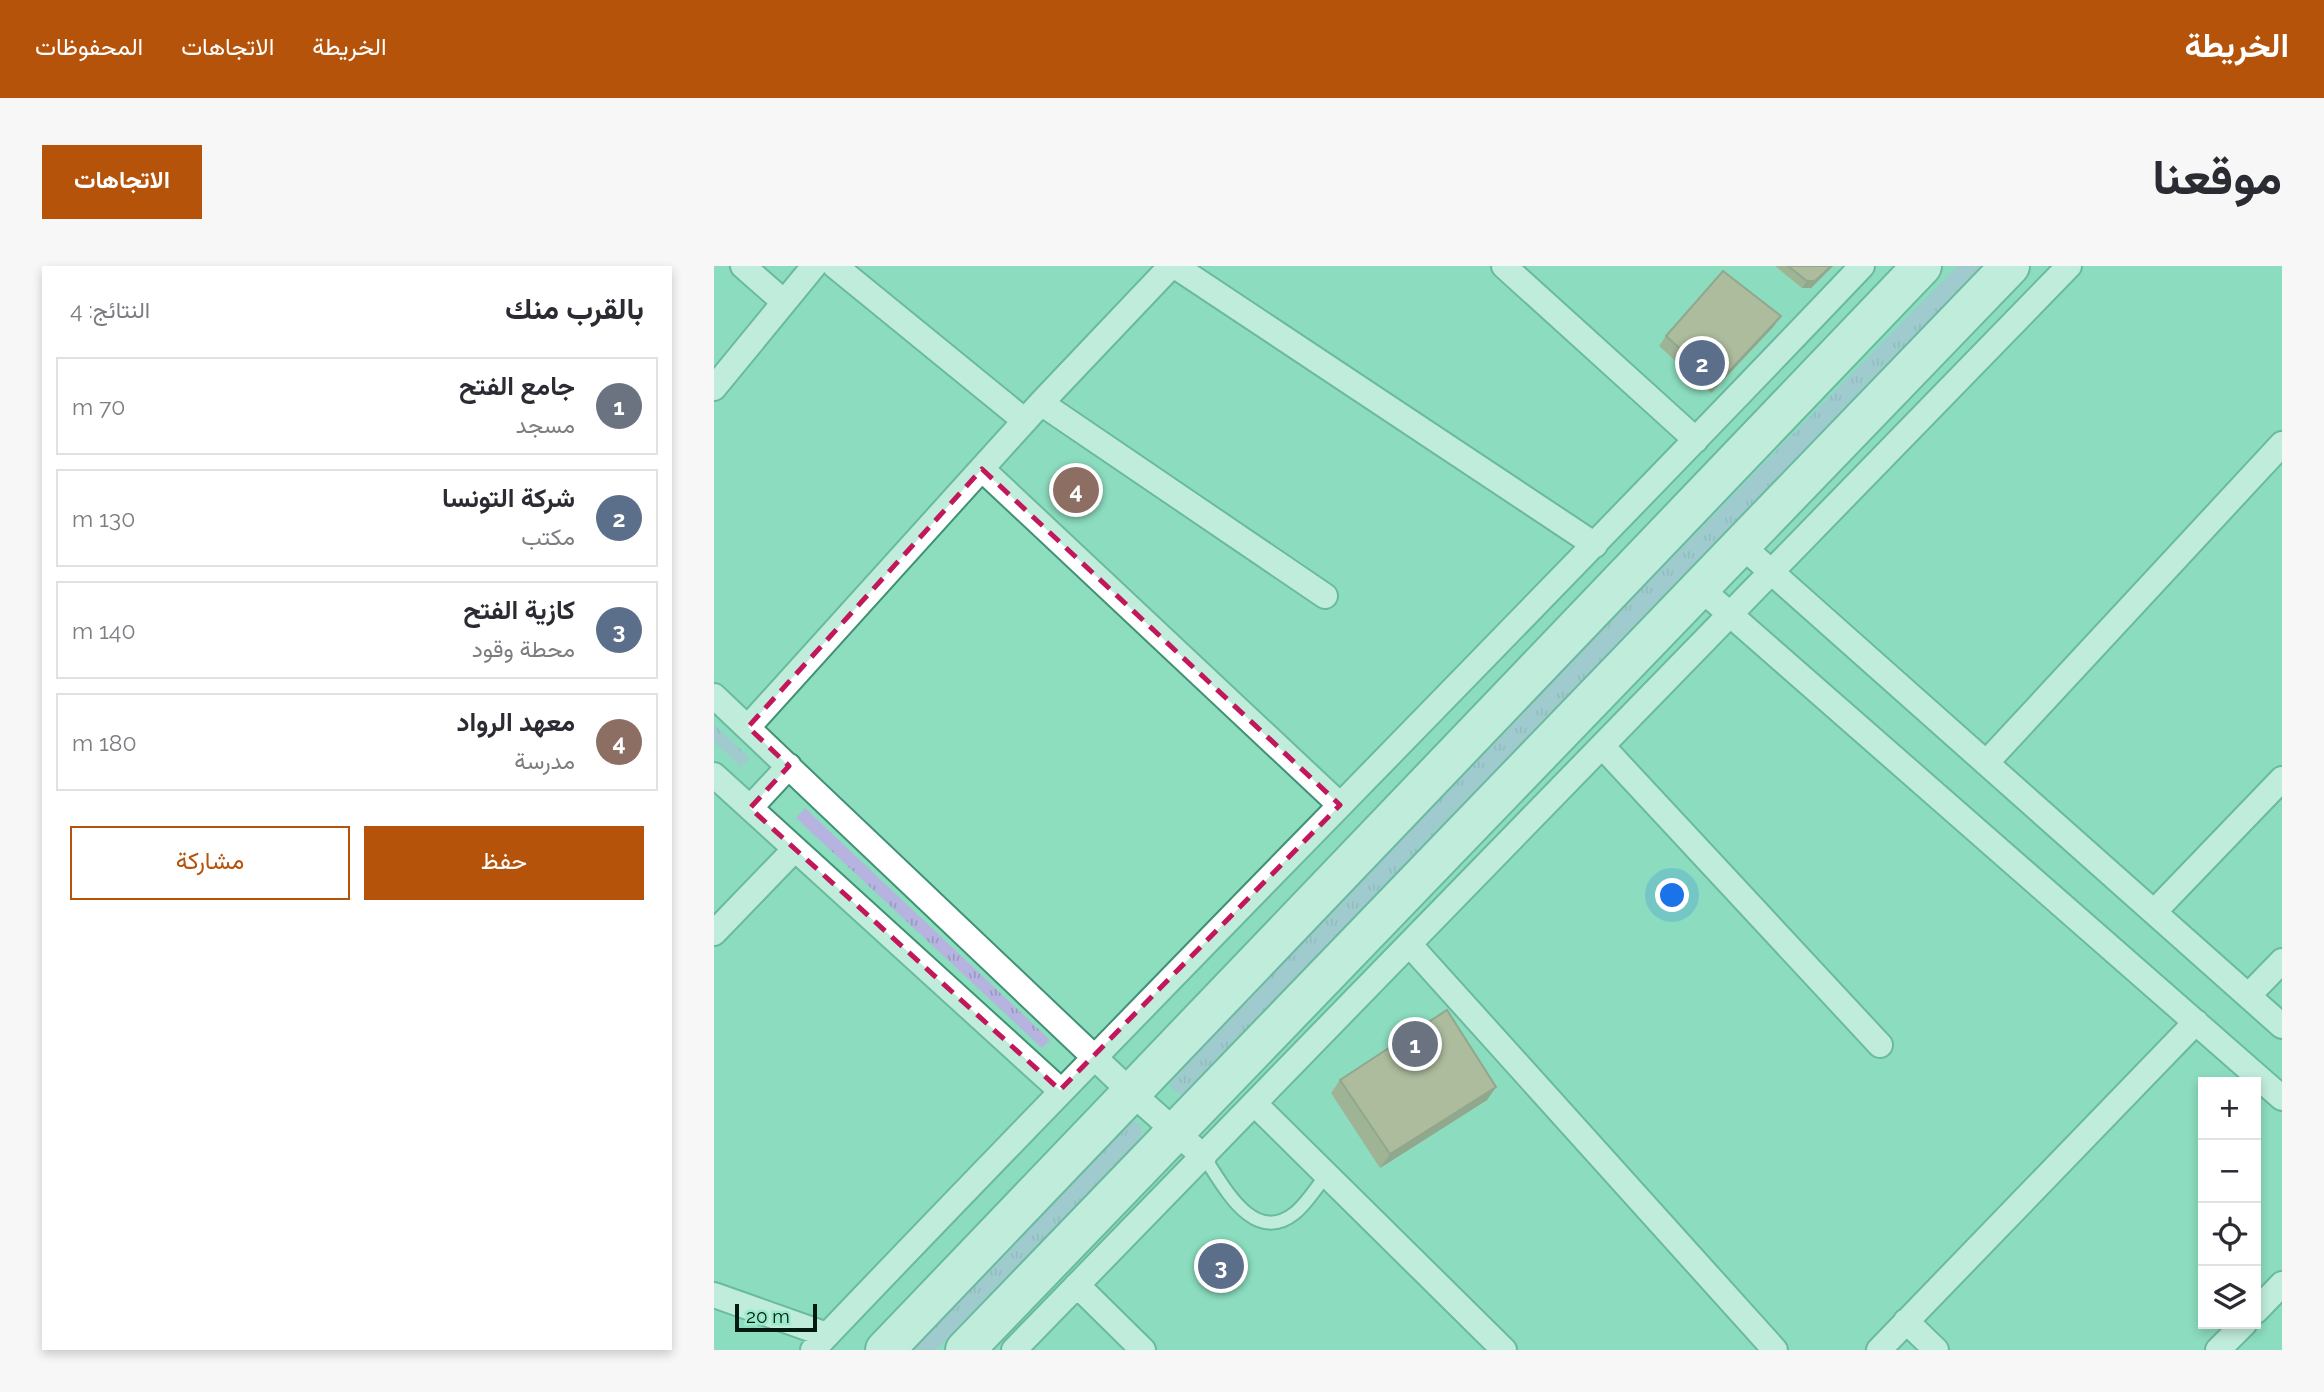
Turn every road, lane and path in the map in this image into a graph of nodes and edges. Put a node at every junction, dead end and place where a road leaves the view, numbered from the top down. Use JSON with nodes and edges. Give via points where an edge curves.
{"nodes":[{"id":1,"x":743,"y":266,"type":"edge"},
{"id":2,"x":814,"y":266,"type":"edge"},
{"id":3,"x":835,"y":266,"type":"edge"},
{"id":4,"x":1172,"y":266,"type":"edge"},
{"id":5,"x":1504,"y":266,"type":"edge"},
{"id":6,"x":1862,"y":266,"type":"edge"},
{"id":7,"x":1922,"y":266,"type":"edge"},
{"id":8,"x":2010,"y":266,"type":"edge"},
{"id":9,"x":2068,"y":266,"type":"edge"},
{"id":10,"x":784,"y":302,"type":"junction"},
{"id":11,"x":714,"y":388,"type":"edge"},
{"id":12,"x":1033,"y":412,"type":"junction"},
{"id":13,"x":1696,"y":440,"type":"junction"},
{"id":14,"x":2282,"y":444,"type":"edge"},
{"id":15,"x":982,"y":469,"type":"junction"},
{"id":16,"x":1595,"y":545,"type":"junction"},
{"id":17,"x":1741,"y":545,"type":"junction"},
{"id":18,"x":1772,"y":573,"type":"junction"},
{"id":19,"x":1700,"y":587,"type":"junction"},
{"id":20,"x":1325,"y":596,"type":"dead end"},
{"id":21,"x":1732,"y":615,"type":"junction"},
{"id":22,"x":714,"y":696,"type":"edge"},
{"id":23,"x":748,"y":727,"type":"junction"},
{"id":24,"x":1603,"y":747,"type":"junction"},
{"id":25,"x":1986,"y":763,"type":"junction"},
{"id":26,"x":789,"y":766,"type":"junction"},
{"id":27,"x":714,"y":775,"type":"edge"},
{"id":28,"x":2282,"y":779,"type":"edge"},
{"id":29,"x":1340,"y":805,"type":"junction"},
{"id":30,"x":750,"y":808,"type":"junction"},
{"id":31,"x":795,"y":849,"type":"junction"},
{"id":32,"x":2154,"y":912,"type":"junction"},
{"id":33,"x":714,"y":933,"type":"edge"},
{"id":34,"x":1410,"y":945,"type":"junction"},
{"id":35,"x":2282,"y":961,"type":"edge"},
{"id":36,"x":2248,"y":996,"type":"junction"},
{"id":37,"x":2196,"y":1022,"type":"junction"},
{"id":38,"x":2282,"y":1026,"type":"edge"},
{"id":39,"x":1880,"y":1045,"type":"dead end"},
{"id":40,"x":1093,"y":1056,"type":"junction"},
{"id":41,"x":1060,"y":1090,"type":"junction"},
{"id":42,"x":1133,"y":1094,"type":"junction"},
{"id":43,"x":2282,"y":1098,"type":"edge"},
{"id":44,"x":1255,"y":1104,"type":"junction"},
{"id":45,"x":1190,"y":1144,"type":"junction"},
{"id":46,"x":1326,"y":1175,"type":"junction"},
{"id":47,"x":2282,"y":1284,"type":"edge"},
{"id":48,"x":1077,"y":1285,"type":"junction"},
{"id":49,"x":714,"y":1295,"type":"edge"},
{"id":50,"x":2261,"y":1306,"type":"edge"},
{"id":51,"x":1906,"y":1321,"type":"junction"},
{"id":52,"x":2239,"y":1329,"type":"edge"},
{"id":53,"x":820,"y":1342,"type":"edge"},
{"id":54,"x":885,"y":1350,"type":"edge"},
{"id":55,"x":965,"y":1350,"type":"edge"},
{"id":56,"x":1014,"y":1350,"type":"edge"},
{"id":57,"x":1143,"y":1350,"type":"edge"},
{"id":58,"x":1504,"y":1350,"type":"edge"},
{"id":59,"x":1775,"y":1350,"type":"edge"},
{"id":60,"x":1879,"y":1350,"type":"edge"},
{"id":61,"x":1936,"y":1350,"type":"edge"},
{"id":62,"x":2218,"y":1350,"type":"edge"}],
"edges":[{"from":1,"to":10,"type":"street"},
{"from":2,"to":10,"type":"street"},
{"from":3,"to":12,"type":"street"},
{"from":4,"to":12,"type":"street"},
{"from":4,"to":16,"type":"street"},
{"from":5,"to":13,"type":"street"},
{"from":6,"to":13,"type":"street"},
{"from":7,"to":42,"type":"main road"},
{"from":8,"to":17,"type":"main road"},
{"from":9,"to":18,"type":"street"},
{"from":10,"to":11,"type":"street"},
{"from":12,"to":15,"type":"street"},
{"from":12,"to":20,"type":"street"},
{"from":13,"to":16,"type":"street"},
{"from":14,"to":25,"type":"street"},
{"from":15,"to":23,"type":"street"},
{"from":15,"to":29,"type":"street"},
{"from":16,"to":29,"type":"street"},
{"from":17,"to":18,"type":"street"},
{"from":17,"to":19,"type":"main road"},
{"from":18,"to":21,"type":"street"},
{"from":18,"to":25,"type":"street"},
{"from":19,"to":21,"type":"street"},
{"from":19,"to":45,"type":"main road"},
{"from":21,"to":24,"type":"street"},
{"from":21,"to":37,"type":"street"},
{"from":22,"to":23,"type":"street"},
{"from":23,"to":26,"type":"street"},
{"from":24,"to":34,"type":"street"},
{"from":24,"to":39,"type":"street"},
{"from":25,"to":32,"type":"street"},
{"from":26,"to":30,"type":"street"},
{"from":26,"to":40,"type":"street"},
{"from":27,"to":30,"type":"street"},
{"from":28,"to":32,"type":"street"},
{"from":29,"to":40,"type":"street"},
{"from":30,"to":31,"type":"street"},
{"from":31,"to":33,"type":"street"},
{"from":31,"to":41,"type":"street"},
{"from":32,"to":36,"type":"street"},
{"from":34,"to":44,"type":"street"},
{"from":34,"to":59,"type":"street"},
{"from":35,"to":36,"type":"street"},
{"from":36,"to":38,"type":"street"},
{"from":37,"to":43,"type":"street"},
{"from":37,"to":51,"type":"street"},
{"from":40,"to":41,"type":"street"},
{"from":40,"to":42,"type":"street"},
{"from":41,"to":53,"type":"street"},
{"from":42,"to":45,"type":"street"},
{"from":42,"to":54,"type":"main road"},
{"from":44,"to":45,"type":"street"},
{"from":44,"to":46,"type":"street"},
{"from":45,"to":46,"type":"lane","via":[[1241,1208],[1258,1222],[1275,1224],[1296,1212]]},
{"from":45,"to":48,"type":"street"},
{"from":45,"to":55,"type":"main road"},
{"from":46,"to":58,"type":"street"},
{"from":47,"to":50,"type":"street"},
{"from":48,"to":56,"type":"street"},
{"from":48,"to":57,"type":"street"},
{"from":49,"to":53,"type":"street"},
{"from":51,"to":60,"type":"street"},
{"from":51,"to":61,"type":"street"},
{"from":52,"to":62,"type":"street"}]}
